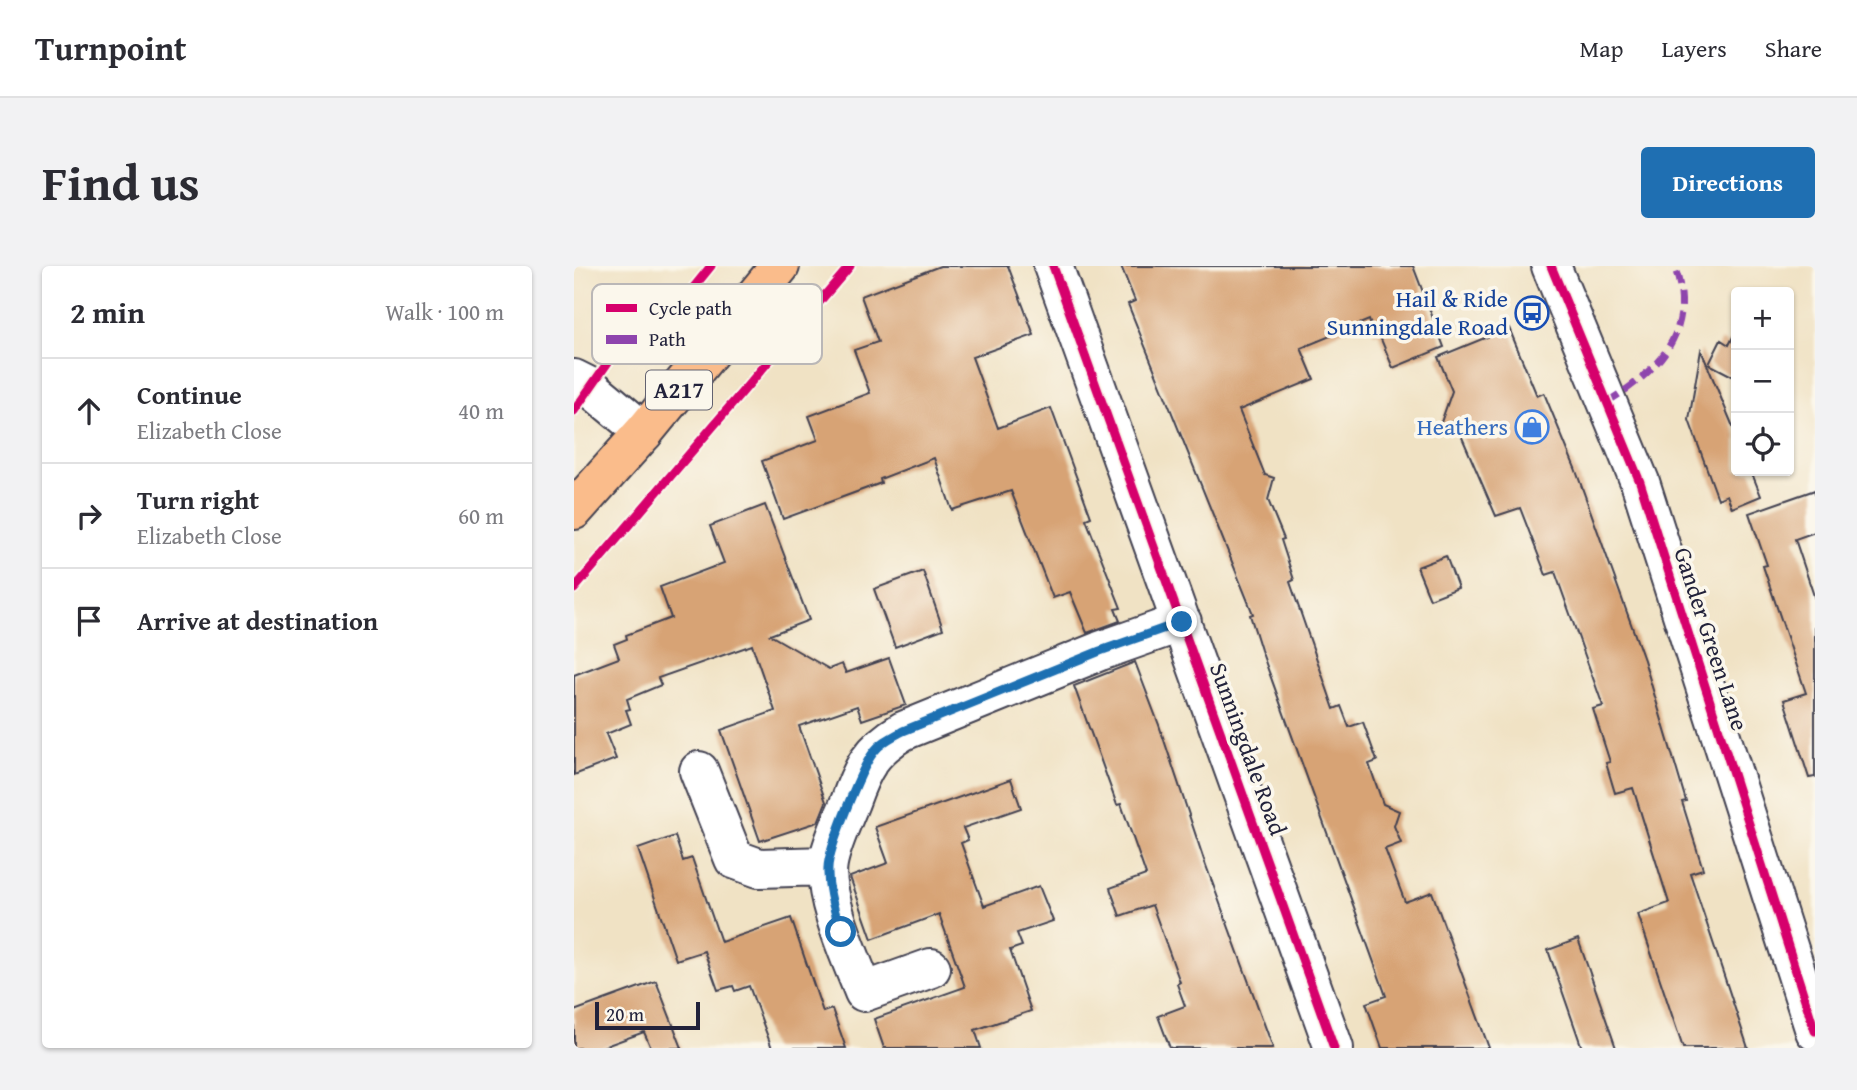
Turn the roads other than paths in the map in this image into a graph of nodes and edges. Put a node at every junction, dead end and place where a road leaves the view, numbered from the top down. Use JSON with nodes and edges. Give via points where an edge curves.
{"nodes":[{"id":1,"x":780,"y":266,"type":"edge"},
{"id":2,"x":1052,"y":266,"type":"edge"},
{"id":3,"x":1551,"y":266,"type":"edge"},
{"id":4,"x":765,"y":284,"type":"edge"},
{"id":5,"x":700,"y":364,"type":"edge"},
{"id":6,"x":574,"y":379,"type":"edge"},
{"id":7,"x":644,"y":432,"type":"junction"},
{"id":8,"x":574,"y":510,"type":"edge"},
{"id":9,"x":1182,"y":622,"type":"junction"},
{"id":10,"x":699,"y":771,"type":"dead end"},
{"id":11,"x":827,"y":866,"type":"junction"},
{"id":12,"x":931,"y":968,"type":"dead end"},
{"id":13,"x":1815,"y":1031,"type":"edge"},
{"id":14,"x":1334,"y":1048,"type":"edge"}],
"edges":[{"from":1,"to":4,"type":"highway","number":"A217"},
{"from":2,"to":9,"type":"street","name":"Sunningdale Road"},
{"from":3,"to":13,"type":"street","name":"Gander Green Lane","via":[[1640,482]]},
{"from":5,"to":7,"type":"highway","number":"A217"},
{"from":6,"to":7,"type":"street"},
{"from":7,"to":8,"type":"highway","number":"A217"},
{"from":9,"to":11,"type":"street","via":[[1100,651],[887,741],[873,753],[857,782]]},
{"from":9,"to":14,"type":"street","name":"Sunningdale Road"},
{"from":10,"to":11,"type":"street","via":[[734,859],[759,868]]},
{"from":11,"to":12,"type":"street","via":[[841,932],[864,992]]}]}
